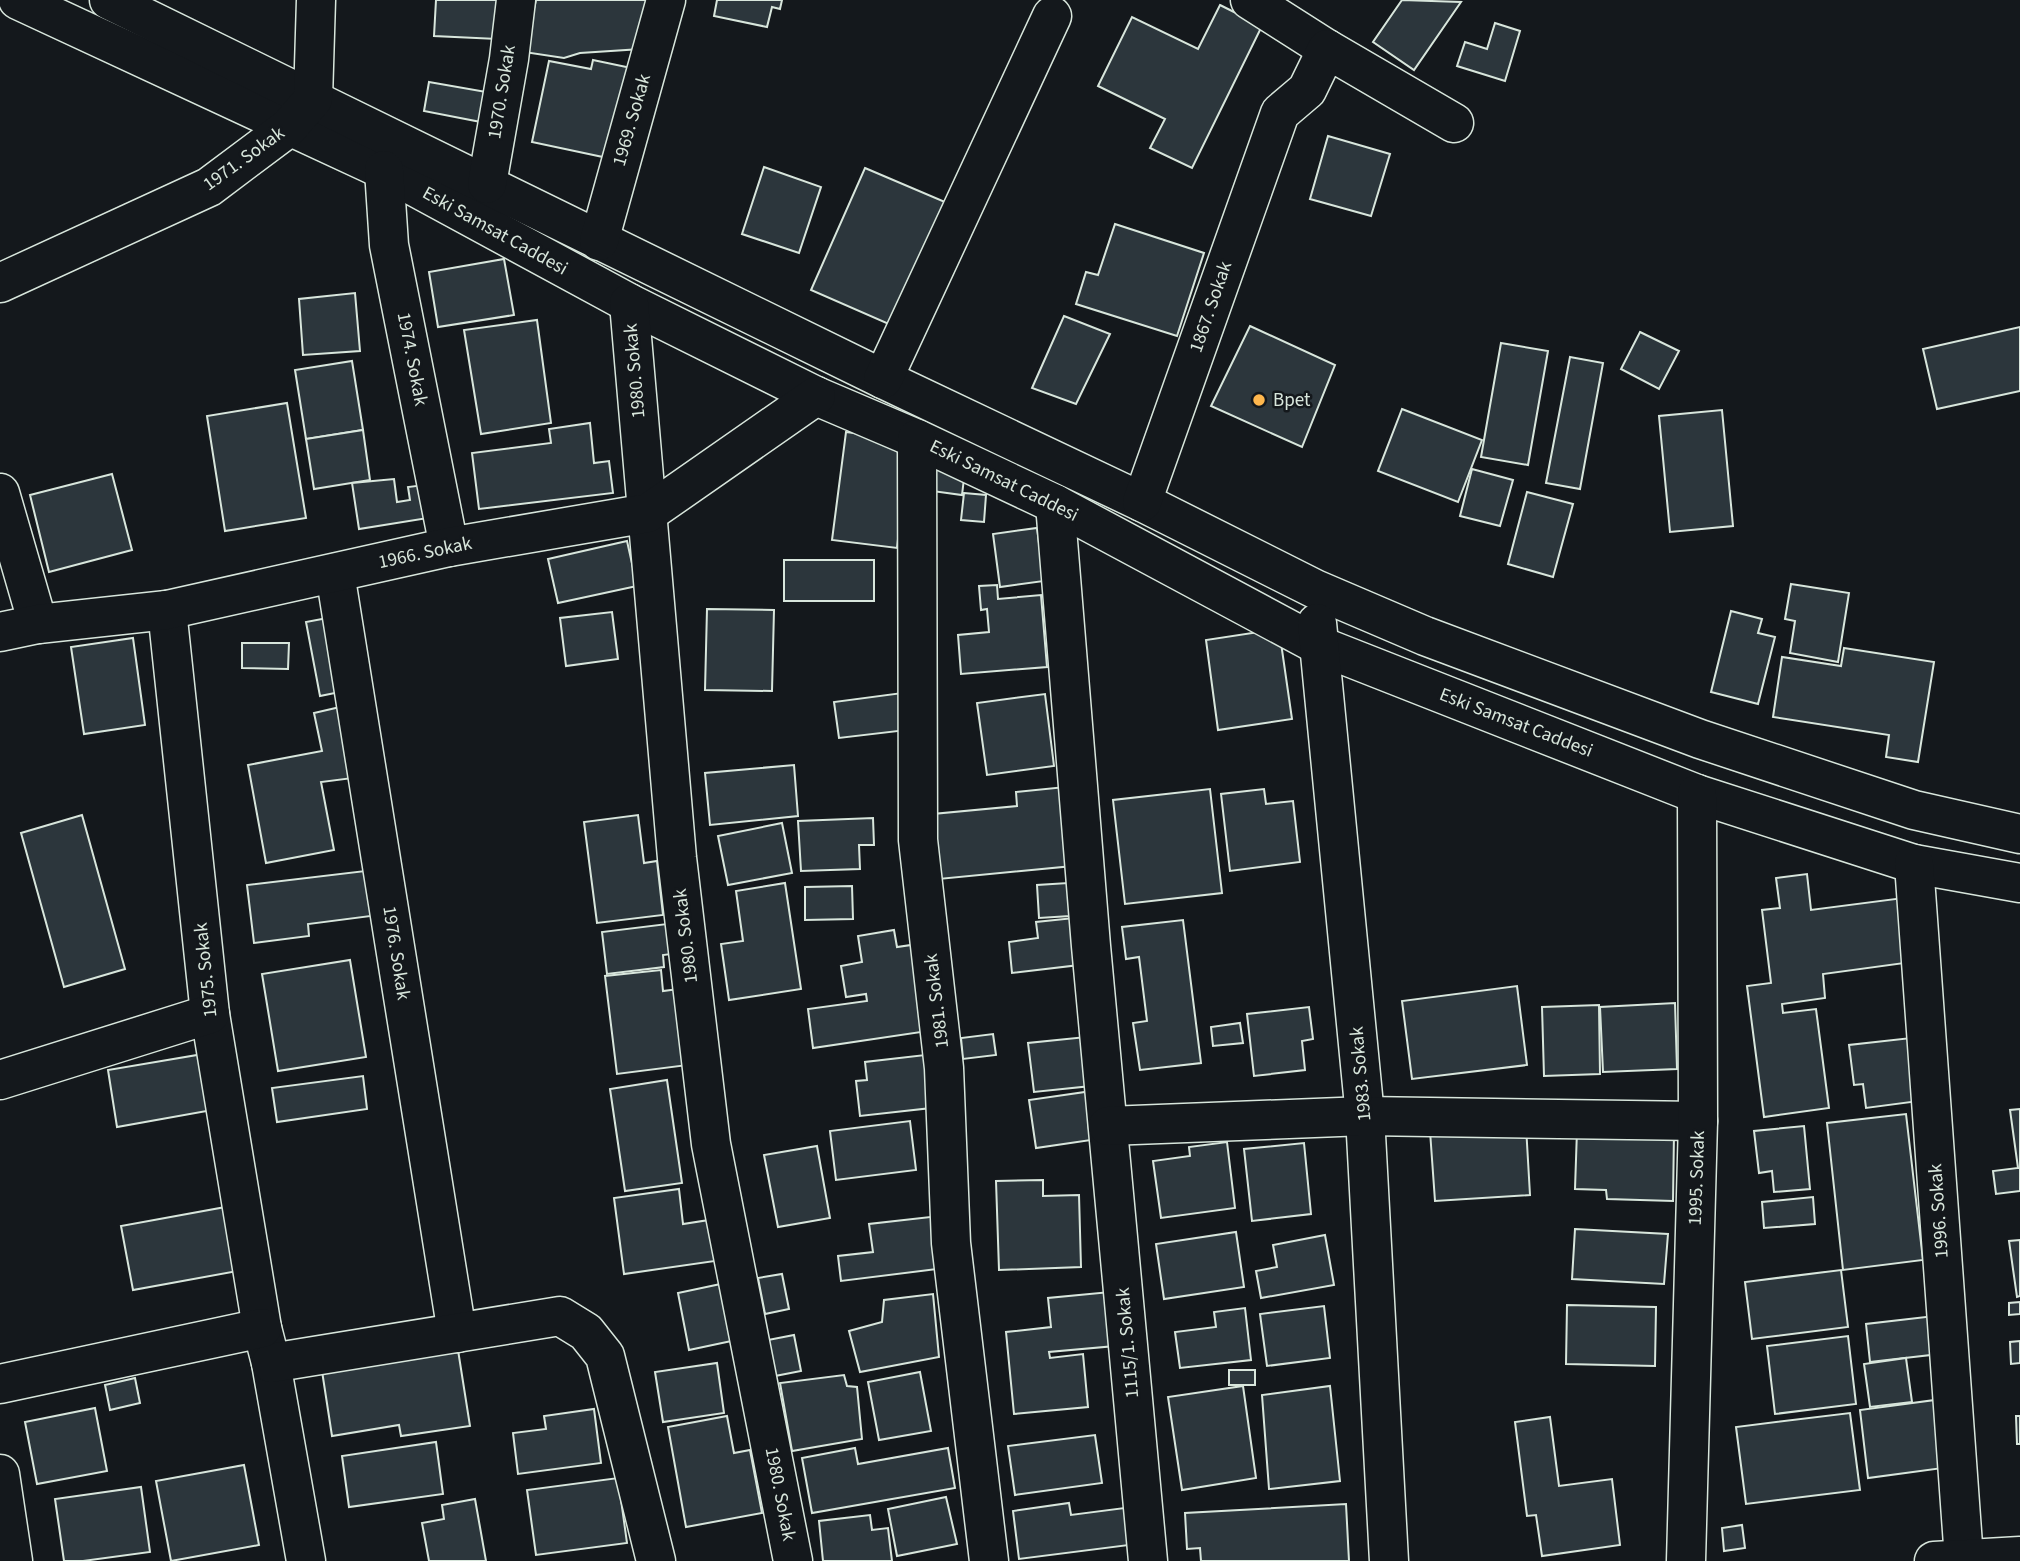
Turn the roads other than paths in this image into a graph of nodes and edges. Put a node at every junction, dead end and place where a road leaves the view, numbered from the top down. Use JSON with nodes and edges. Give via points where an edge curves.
{"nodes":[{"id":1,"x":18,"y":0,"type":"edge"},
{"id":2,"x":109,"y":0,"type":"edge"},
{"id":3,"x":316,"y":0,"type":"edge"},
{"id":4,"x":516,"y":0,"type":"edge"},
{"id":5,"x":666,"y":0,"type":"edge"},
{"id":6,"x":1250,"y":0,"type":"edge"},
{"id":7,"x":1052,"y":16,"type":"dead end"},
{"id":8,"x":1327,"y":49,"type":"junction"},
{"id":9,"x":301,"y":113,"type":"junction"},
{"id":10,"x":1454,"y":123,"type":"dead end"},
{"id":11,"x":384,"y":170,"type":"junction"},
{"id":12,"x":487,"y":184,"type":"junction"},
{"id":13,"x":599,"y":241,"type":"junction"},
{"id":14,"x":0,"y":283,"type":"edge"},
{"id":15,"x":629,"y":303,"type":"junction"},
{"id":16,"x":883,"y":379,"type":"junction"},
{"id":17,"x":816,"y":396,"type":"junction"},
{"id":18,"x":917,"y":439,"type":"junction"},
{"id":19,"x":0,"y":493,"type":"edge"},
{"id":20,"x":1143,"y":502,"type":"junction"},
{"id":21,"x":1055,"y":504,"type":"junction"},
{"id":22,"x":648,"y":513,"type":"junction"},
{"id":23,"x":449,"y":547,"type":"junction"},
{"id":24,"x":335,"y":573,"type":"junction"},
{"id":25,"x":1315,"y":589,"type":"junction"},
{"id":26,"x":167,"y":610,"type":"junction"},
{"id":27,"x":37,"y":624,"type":"junction"},
{"id":28,"x":0,"y":632,"type":"edge"},
{"id":29,"x":1318,"y":645,"type":"junction"},
{"id":30,"x":1696,"y":794,"type":"junction"},
{"id":31,"x":2020,"y":834,"type":"edge"},
{"id":32,"x":1914,"y":863,"type":"junction"},
{"id":33,"x":2020,"y":883,"type":"edge"},
{"id":34,"x":210,"y":1014,"type":"junction"},
{"id":35,"x":0,"y":1080,"type":"edge"},
{"id":36,"x":1365,"y":1116,"type":"junction"},
{"id":37,"x":1698,"y":1121,"type":"junction"},
{"id":38,"x":1108,"y":1126,"type":"junction"},
{"id":39,"x":457,"y":1333,"type":"junction"},
{"id":40,"x":266,"y":1345,"type":"junction"},
{"id":41,"x":0,"y":1384,"type":"edge"},
{"id":42,"x":0,"y":1475,"type":"edge"},
{"id":43,"x":2020,"y":1556,"type":"edge"},
{"id":44,"x":1949,"y":1560,"type":"edge"},
{"id":45,"x":13,"y":1561,"type":"edge"},
{"id":46,"x":306,"y":1561,"type":"edge"},
{"id":47,"x":656,"y":1561,"type":"edge"},
{"id":48,"x":793,"y":1561,"type":"edge"},
{"id":49,"x":989,"y":1561,"type":"edge"},
{"id":50,"x":1148,"y":1561,"type":"edge"},
{"id":51,"x":1389,"y":1561,"type":"edge"},
{"id":52,"x":1686,"y":1561,"type":"edge"}],
"edges":[{"from":1,"to":9,"type":"street","name":"Eski Samsat Caddesi"},
{"from":2,"to":9,"type":"street","name":"Eski Samsat Caddesi"},
{"from":3,"to":9,"type":"street"},
{"from":4,"to":12,"type":"street","name":"1970. Sokak"},
{"from":5,"to":13,"type":"street","name":"1969. Sokak"},
{"from":6,"to":8,"type":"street"},
{"from":7,"to":16,"type":"street"},
{"from":8,"to":10,"type":"street"},
{"from":8,"to":20,"type":"street","name":"1867. Sokak","via":[[1307,90],[1280,113]]},
{"from":9,"to":11,"type":"street","name":"Eski Samsat Caddesi"},
{"from":9,"to":12,"type":"street","name":"Eski Samsat Caddesi"},
{"from":9,"to":14,"type":"street","name":"1971. Sokak","via":[[209,187]]},
{"from":11,"to":15,"type":"street","name":"Eski Samsat Caddesi"},
{"from":11,"to":23,"type":"street","name":"1974. Sokak","via":[[389,245]]},
{"from":12,"to":13,"type":"street","name":"Eski Samsat Caddesi"},
{"from":13,"to":16,"type":"street","name":"Eski Samsat Caddesi"},
{"from":15,"to":17,"type":"street","name":"Eski Samsat Caddesi"},
{"from":15,"to":22,"type":"street","name":"1980. Sokak"},
{"from":16,"to":20,"type":"street","name":"Eski Samsat Caddesi"},
{"from":17,"to":18,"type":"street","name":"Eski Samsat Caddesi"},
{"from":17,"to":22,"type":"street","name":"1966. Sokak"},
{"from":18,"to":21,"type":"street","name":"Eski Samsat Caddesi"},
{"from":18,"to":49,"type":"street","name":"1981. Sokak","via":[[918,839],[944,1068],[951,1243]]},
{"from":19,"to":27,"type":"street"},
{"from":20,"to":25,"type":"street","name":"Eski Samsat Caddesi"},
{"from":21,"to":29,"type":"street","name":"Eski Samsat Caddesi"},
{"from":21,"to":38,"type":"street","name":"1115/1. Sokak"},
{"from":22,"to":23,"type":"street","name":"1966. Sokak"},
{"from":22,"to":48,"type":"street","name":"1980. Sokak","via":[[677,858],[711,1144]]},
{"from":23,"to":24,"type":"street","name":"1966. Sokak"},
{"from":24,"to":26,"type":"street","name":"1966. Sokak"},
{"from":24,"to":39,"type":"street","name":"1976. Sokak"},
{"from":25,"to":29,"type":"street","name":"1983. Sokak"},
{"from":25,"to":31,"type":"street","name":"Eski Samsat Caddesi","via":[[1425,636],[1700,739],[1914,810]]},
{"from":26,"to":27,"type":"street","name":"1966. Sokak"},
{"from":26,"to":34,"type":"street","name":"1975. Sokak"},
{"from":27,"to":28,"type":"street","name":"1966. Sokak"},
{"from":29,"to":30,"type":"street","name":"Eski Samsat Caddesi"},
{"from":29,"to":36,"type":"street","name":"1983. Sokak"},
{"from":30,"to":32,"type":"street","name":"Eski Samsat Caddesi"},
{"from":30,"to":37,"type":"street","name":"1995. Sokak"},
{"from":32,"to":33,"type":"street","name":"Eski Samsat Caddesi"},
{"from":32,"to":44,"type":"street","name":"1996. Sokak"},
{"from":34,"to":35,"type":"street"},
{"from":34,"to":40,"type":"street","name":"1975. Sokak"},
{"from":36,"to":37,"type":"street"},
{"from":36,"to":38,"type":"street"},
{"from":36,"to":51,"type":"street","name":"1983. Sokak"},
{"from":37,"to":52,"type":"street","name":"1995. Sokak"},
{"from":38,"to":50,"type":"street","name":"1115/1. Sokak"},
{"from":39,"to":40,"type":"street"},
{"from":39,"to":47,"type":"street","via":[[560,1316],[586,1332],[605,1356]]},
{"from":40,"to":41,"type":"street"},
{"from":40,"to":46,"type":"street","name":"1975. Sokak"},
{"from":42,"to":45,"type":"street"},
{"from":43,"to":44,"type":"street"}]}
